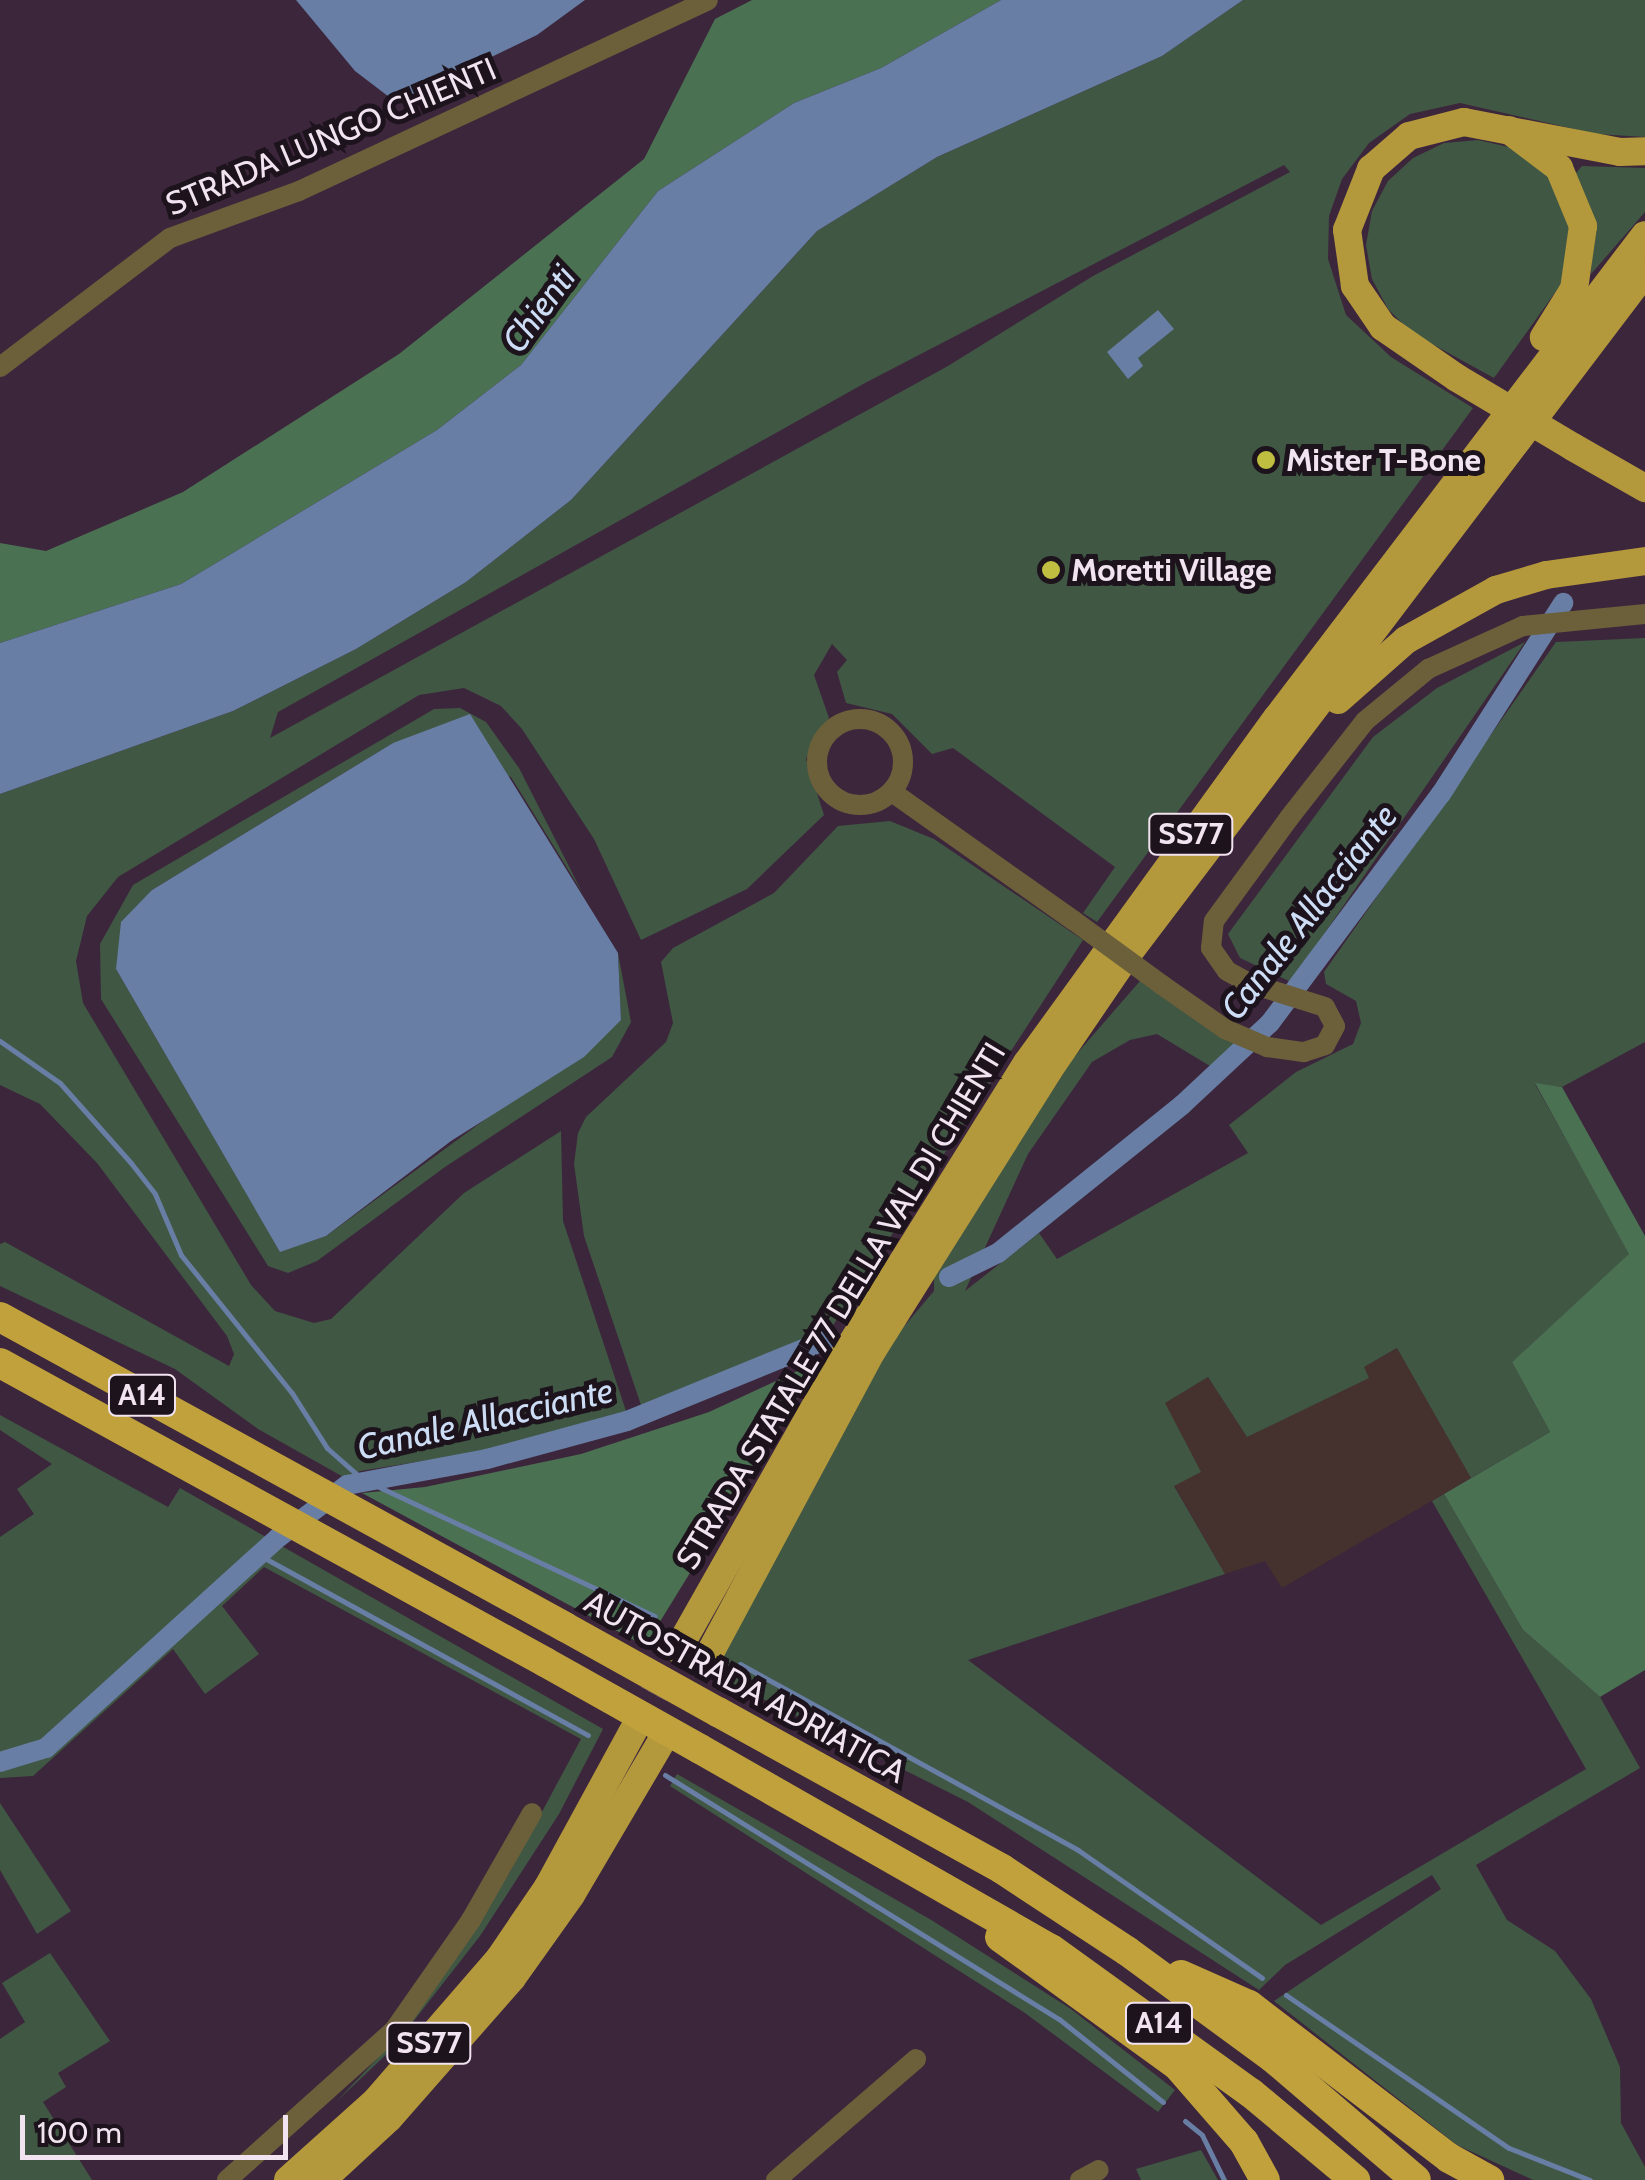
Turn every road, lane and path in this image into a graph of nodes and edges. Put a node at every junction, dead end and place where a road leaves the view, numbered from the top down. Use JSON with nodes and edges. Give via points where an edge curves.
{"nodes":[{"id":1,"x":708,"y":0,"type":"edge"},
{"id":2,"x":1508,"y":130,"type":"junction"},
{"id":3,"x":1645,"y":151,"type":"edge"},
{"id":4,"x":1645,"y":236,"type":"edge"},
{"id":5,"x":1645,"y":272,"type":"edge"},
{"id":6,"x":0,"y":367,"type":"edge"},
{"id":7,"x":1645,"y":488,"type":"edge"},
{"id":8,"x":1645,"y":562,"type":"edge"},
{"id":9,"x":1645,"y":614,"type":"edge"},
{"id":10,"x":1356,"y":616,"type":"junction"},
{"id":11,"x":892,"y":792,"type":"junction"},
{"id":12,"x":1094,"y":1004,"type":"junction"},
{"id":13,"x":913,"y":1262,"type":"junction"},
{"id":14,"x":0,"y":1317,"type":"edge"},
{"id":15,"x":858,"y":1353,"type":"junction"},
{"id":16,"x":0,"y":1362,"type":"edge"},
{"id":17,"x":678,"y":1649,"type":"tunnel mouth"},
{"id":18,"x":704,"y":1664,"type":"tunnel mouth"},
{"id":19,"x":633,"y":1731,"type":"tunnel mouth"},
{"id":20,"x":660,"y":1744,"type":"tunnel mouth"},
{"id":21,"x":532,"y":1814,"type":"dead end"},
{"id":22,"x":947,"y":1886,"type":"junction"},
{"id":23,"x":1126,"y":1951,"type":"junction"},
{"id":24,"x":916,"y":2059,"type":"dead end"},
{"id":25,"x":226,"y":2180,"type":"edge"},
{"id":26,"x":288,"y":2180,"type":"edge"},
{"id":27,"x":322,"y":2180,"type":"edge"},
{"id":28,"x":776,"y":2180,"type":"edge"},
{"id":29,"x":1265,"y":2180,"type":"edge"},
{"id":30,"x":1356,"y":2180,"type":"edge"},
{"id":31,"x":1416,"y":2180,"type":"edge"},
{"id":32,"x":1490,"y":2180,"type":"edge"}],
"edges":[{"from":1,"to":6,"type":"street","name":"STRADA LUNGO CHIENTI","via":[[299,191],[170,238]]},
{"from":2,"to":3,"type":"highway"},
{"from":2,"to":7,"type":"highway","bridge":true,"via":[[1464,122],[1409,136],[1371,169],[1349,213],[1347,258],[1368,310],[1395,337]]},
{"from":2,"to":10,"type":"highway","via":[[1548,155],[1572,188],[1584,226],[1581,271],[1560,313],[1376,567]]},
{"from":4,"to":10,"type":"highway","name":"STRADA STATALE 77 DELLA VAL DI CHIENTI","number":"SS77"},
{"from":5,"to":12,"type":"highway","name":"STRADA STATALE 77 DELLA VAL DI CHIENTI","number":"SS77"},
{"from":8,"to":12,"type":"highway","via":[[1546,575],[1496,590],[1406,640],[1364,672],[1138,964]]},
{"from":9,"to":11,"type":"street","bridge":true,"via":[[1523,626],[1428,670],[1365,721],[1209,935],[1217,960],[1332,1014],[1328,1042],[1304,1052],[1242,1038]]},
{"from":10,"to":13,"type":"highway","name":"STRADA STATALE 77 DELLA VAL DI CHIENTI","number":"SS77","via":[[1108,945]]},
{"from":11,"to":11,"type":"street","via":[[904,761],[888,728],[852,719],[828,733],[817,758],[833,795],[858,805]]},
{"from":12,"to":13,"type":"highway","name":"STRADA STATALE 77 DELLA VAL DI CHIENTI","number":"SS77"},
{"from":13,"to":15,"type":"highway","name":"STRADA STATALE 77 DELLA VAL DI CHIENTI","number":"SS77"},
{"from":14,"to":23,"type":"highway","name":"AUTOSTRADA ADRIATICA","number":"A14","bridge":true,"via":[[1002,1870]]},
{"from":15,"to":17,"type":"highway","name":"STRADA STATALE 77 DELLA VAL DI CHIENTI","number":"SS77"},
{"from":15,"to":18,"type":"highway","name":"STRADA STATALE 77 DELLA VAL DI CHIENTI","number":"SS77"},
{"from":16,"to":22,"type":"highway","number":"A14","bridge":true},
{"from":19,"to":26,"type":"highway","number":"SS77","via":[[548,1887],[499,1958],[376,2101]]},
{"from":20,"to":27,"type":"highway","number":"SS77","via":[[572,1896],[512,1978],[390,2118]]},
{"from":21,"to":25,"type":"street","via":[[471,1920],[395,2029]]},
{"from":22,"to":29,"type":"highway","via":[[1013,1950],[1177,2065],[1244,2142]]},
{"from":22,"to":30,"type":"highway","number":"A14","via":[[1158,2023]]},
{"from":23,"to":31,"type":"highway","name":"AUTOSTRADA ADRIATICA","number":"A14","via":[[1272,2057]]},
{"from":23,"to":32,"type":"highway","via":[[1249,2004],[1449,2158]]},
{"from":24,"to":28,"type":"street"}]}
